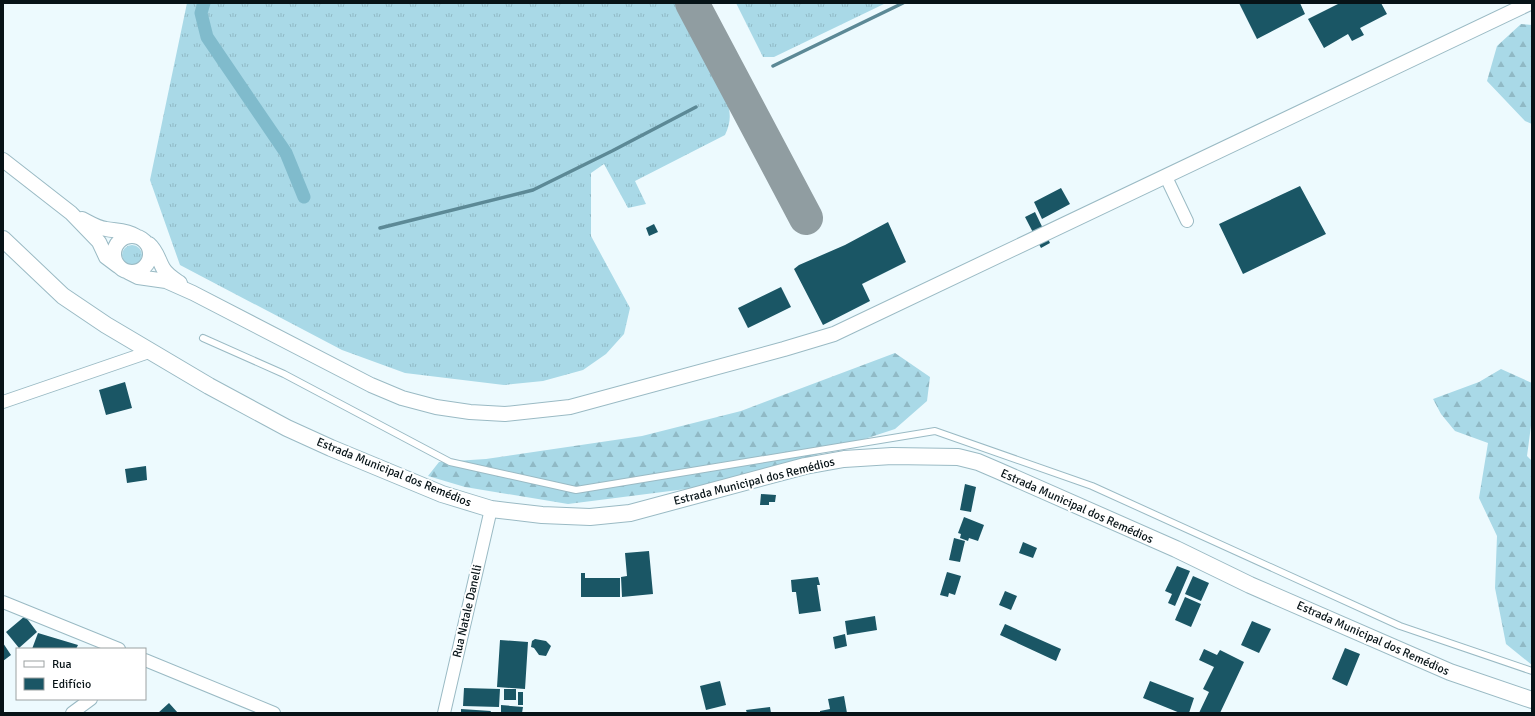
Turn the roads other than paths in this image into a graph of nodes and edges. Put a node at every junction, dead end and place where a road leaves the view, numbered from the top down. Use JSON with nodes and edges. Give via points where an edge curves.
{"nodes":[{"id":1,"x":1530,"y":3,"type":"edge"},
{"id":2,"x":3,"y":160,"type":"edge"},
{"id":3,"x":1166,"y":177,"type":"junction"},
{"id":4,"x":71,"y":213,"type":"junction"},
{"id":5,"x":1187,"y":221,"type":"dead end"},
{"id":6,"x":3,"y":239,"type":"edge"},
{"id":7,"x":142,"y":239,"type":"junction"},
{"id":8,"x":123,"y":269,"type":"junction"},
{"id":9,"x":193,"y":293,"type":"junction"},
{"id":10,"x":203,"y":338,"type":"dead end"},
{"id":11,"x":149,"y":352,"type":"junction"},
{"id":12,"x":3,"y":402,"type":"edge"},
{"id":13,"x":491,"y":509,"type":"junction"},
{"id":14,"x":3,"y":602,"type":"edge"},
{"id":15,"x":117,"y":648,"type":"edge"},
{"id":16,"x":146,"y":660,"type":"edge"},
{"id":17,"x":1532,"y":671,"type":"edge"},
{"id":18,"x":90,"y":700,"type":"edge"},
{"id":19,"x":1532,"y":700,"type":"edge"},
{"id":20,"x":72,"y":713,"type":"edge"},
{"id":21,"x":274,"y":713,"type":"edge"},
{"id":22,"x":444,"y":713,"type":"edge"}],
"edges":[{"from":1,"to":3,"type":"street"},
{"from":2,"to":4,"type":"street"},
{"from":3,"to":5,"type":"street"},
{"from":3,"to":9,"type":"street","via":[[834,334],[609,397],[570,407],[537,411],[505,414],[470,412],[402,398],[371,385]]},
{"from":4,"to":7,"type":"street","via":[[96,226],[124,230]]},
{"from":4,"to":8,"type":"street","via":[[99,242],[106,257]]},
{"from":6,"to":11,"type":"main road","name":"Estrada Municipal dos Remédios","via":[[63,296]]},
{"from":7,"to":8,"type":"street","via":[[127,237],[117,243],[114,255]]},
{"from":7,"to":8,"type":"street","via":[[150,251],[149,263],[134,273]]},
{"from":7,"to":9,"type":"street","via":[[154,249],[169,275]]},
{"from":8,"to":9,"type":"street","via":[[142,278],[166,281]]},
{"from":10,"to":17,"type":"lane","via":[[284,374],[450,462],[576,490],[935,431],[1092,486],[1400,626]]},
{"from":11,"to":12,"type":"street"},
{"from":11,"to":13,"type":"main road","name":"Estrada Municipal dos Remédios","via":[[287,428],[442,494]]},
{"from":13,"to":19,"type":"main road","name":"Estrada Municipal dos Remédios","via":[[590,517],[630,513],[805,466],[844,459],[892,456],[958,457],[999,471],[1450,672]]},
{"from":13,"to":22,"type":"street","name":"Rua Natale Danelli"},
{"from":14,"to":15,"type":"street"},
{"from":16,"to":21,"type":"street"},
{"from":18,"to":20,"type":"street"}]}
